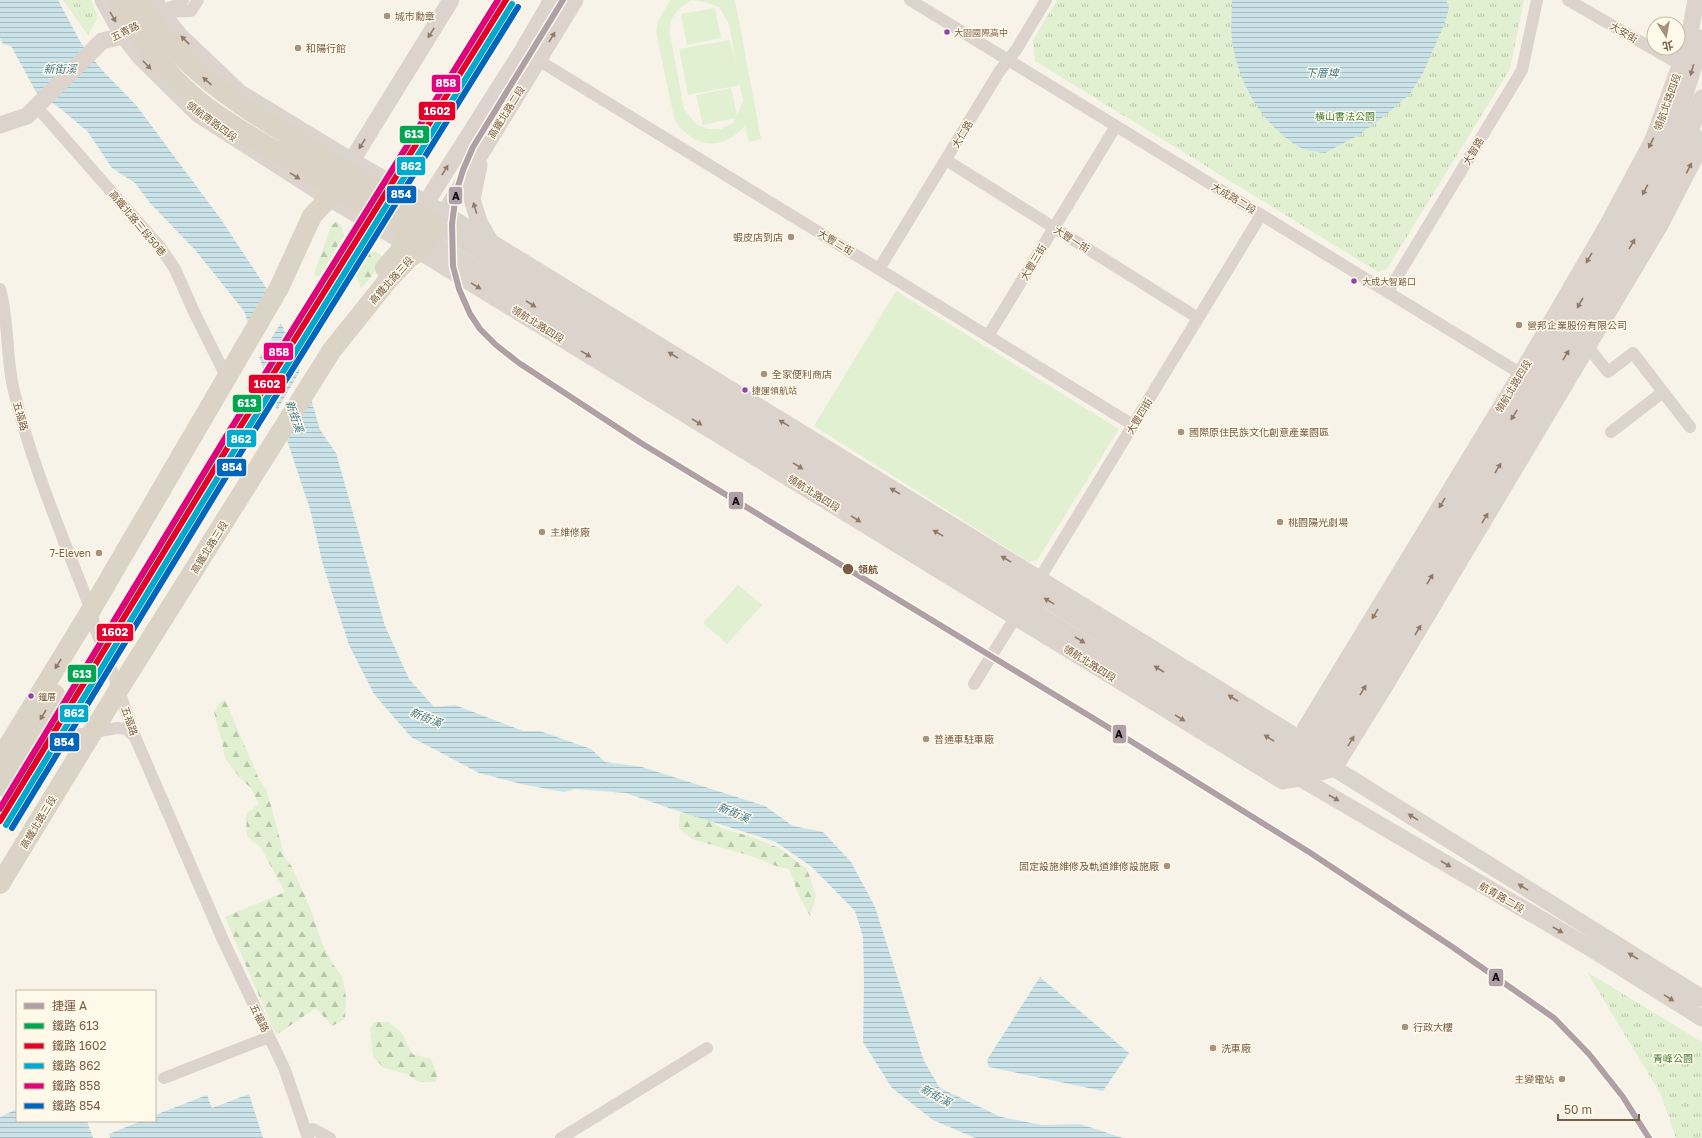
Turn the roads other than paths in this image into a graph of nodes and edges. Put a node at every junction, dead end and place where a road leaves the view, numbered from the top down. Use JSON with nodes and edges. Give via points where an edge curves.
{"nodes":[{"id":1,"x":103,"y":0,"type":"edge"},
{"id":2,"x":119,"y":0,"type":"edge"},
{"id":3,"x":140,"y":0,"type":"edge"},
{"id":4,"x":183,"y":0,"type":"edge"},
{"id":5,"x":198,"y":0,"type":"edge"},
{"id":6,"x":451,"y":0,"type":"edge"},
{"id":7,"x":552,"y":0,"type":"edge"},
{"id":8,"x":575,"y":0,"type":"edge"},
{"id":9,"x":910,"y":0,"type":"edge"},
{"id":10,"x":1046,"y":0,"type":"edge"},
{"id":11,"x":1537,"y":0,"type":"edge"},
{"id":12,"x":1568,"y":0,"type":"edge"},
{"id":13,"x":1696,"y":0,"type":"edge"},
{"id":14,"x":144,"y":18,"type":"edge"},
{"id":15,"x":1702,"y":32,"type":"edge"},
{"id":16,"x":538,"y":60,"type":"junction"},
{"id":17,"x":1008,"y":60,"type":"junction"},
{"id":18,"x":1681,"y":65,"type":"junction"},
{"id":19,"x":1702,"y":98,"type":"edge"},
{"id":20,"x":39,"y":105,"type":"junction"},
{"id":21,"x":0,"y":125,"type":"edge"},
{"id":22,"x":1116,"y":126,"type":"junction"},
{"id":23,"x":1702,"y":139,"type":"edge"},
{"id":24,"x":482,"y":150,"type":"junction"},
{"id":25,"x":946,"y":160,"type":"junction"},
{"id":26,"x":340,"y":179,"type":"junction"},
{"id":27,"x":1261,"y":215,"type":"junction"},
{"id":28,"x":423,"y":227,"type":"junction"},
{"id":29,"x":1054,"y":227,"type":"junction"},
{"id":30,"x":491,"y":243,"type":"junction"},
{"id":31,"x":879,"y":269,"type":"junction"},
{"id":32,"x":0,"y":288,"type":"edge"},
{"id":33,"x":1388,"y":292,"type":"junction"},
{"id":34,"x":1198,"y":318,"type":"junction"},
{"id":35,"x":988,"y":336,"type":"junction"},
{"id":36,"x":1587,"y":346,"type":"junction"},
{"id":37,"x":233,"y":373,"type":"junction"},
{"id":38,"x":1540,"y":385,"type":"junction"},
{"id":39,"x":1662,"y":392,"type":"junction"},
{"id":40,"x":1133,"y":425,"type":"junction"},
{"id":41,"x":1690,"y":427,"type":"dead end"},
{"id":42,"x":1611,"y":432,"type":"dead end"},
{"id":43,"x":1036,"y":585,"type":"junction"},
{"id":44,"x":1019,"y":611,"type":"junction"},
{"id":45,"x":93,"y":619,"type":"junction"},
{"id":46,"x":117,"y":683,"type":"junction"},
{"id":47,"x":974,"y":684,"type":"dead end"},
{"id":48,"x":1297,"y":731,"type":"junction"},
{"id":49,"x":86,"y":732,"type":"junction"},
{"id":50,"x":135,"y":736,"type":"junction"},
{"id":51,"x":9,"y":749,"type":"edge"},
{"id":52,"x":1303,"y":759,"type":"junction"},
{"id":53,"x":1326,"y":765,"type":"junction"},
{"id":54,"x":1300,"y":778,"type":"junction"},
{"id":55,"x":0,"y":786,"type":"edge"},
{"id":56,"x":0,"y":857,"type":"edge"},
{"id":57,"x":0,"y":884,"type":"edge"},
{"id":58,"x":1702,"y":998,"type":"edge"},
{"id":59,"x":1702,"y":1018,"type":"edge"},
{"id":60,"x":269,"y":1037,"type":"junction"},
{"id":61,"x":707,"y":1048,"type":"dead end"},
{"id":62,"x":164,"y":1078,"type":"dead end"},
{"id":63,"x":307,"y":1135,"type":"edge"},
{"id":64,"x":563,"y":1137,"type":"edge"},
{"id":65,"x":330,"y":1138,"type":"edge"}],
"edges":[{"from":1,"to":14,"type":"street","name":"領航南路四段","one_way":true},
{"from":2,"to":14,"type":"main road","name":"領航南路四段"},
{"from":3,"to":14,"type":"main road","name":"領航南路四段"},
{"from":4,"to":14,"type":"street","via":[[180,4]]},
{"from":5,"to":14,"type":"street","via":[[191,11]]},
{"from":6,"to":26,"type":"street","one_way":true},
{"from":28,"to":7,"type":"street","name":"高鐵北路二段","one_way":true},
{"from":16,"to":8,"type":"street","name":"高鐵北路二段","one_way":true},
{"from":9,"to":17,"type":"street","name":"大成路二段"},
{"from":10,"to":17,"type":"street","name":"大仁路"},
{"from":11,"to":33,"type":"street","name":"大智路","via":[[1522,70]]},
{"from":12,"to":18,"type":"street","name":"大安街"},
{"from":13,"to":18,"type":"street","name":"領航北路四段","via":[[1688,44]]},
{"from":14,"to":20,"type":"street","name":"五青路","via":[[115,38],[102,41]]},
{"from":26,"to":14,"type":"street","name":"領航南路四段","one_way":true,"via":[[240,93],[180,36]]},
{"from":14,"to":26,"type":"main road","name":"領航南路四段","via":[[150,48],[204,105],[249,135]]},
{"from":15,"to":38,"type":"street","name":"領航北路四段","one_way":true,"via":[[1677,120],[1656,169]]},
{"from":16,"to":24,"type":"street","name":"高鐵北路二段"},
{"from":16,"to":31,"type":"street","name":"大豐二街"},
{"from":17,"to":22,"type":"street","name":"大成路二段"},
{"from":17,"to":25,"type":"street","name":"大仁路"},
{"from":18,"to":38,"type":"street","name":"領航北路四段","one_way":true,"via":[[1653,140],[1607,226]]},
{"from":38,"to":19,"type":"street","name":"領航北路四段","one_way":true,"via":[[1647,218],[1688,138]]},
{"from":20,"to":21,"type":"street","via":[[27,116]]},
{"from":20,"to":37,"type":"street","name":"高鐵北路三段50巷","via":[[160,247],[175,269],[194,312]]},
{"from":22,"to":27,"type":"street","name":"大成路二段"},
{"from":22,"to":29,"type":"street","name":"大豐三街"},
{"from":36,"to":23,"type":"street","name":"領航北路四段","one_way":true,"via":[[1660,225]]},
{"from":24,"to":28,"type":"street","name":"高鐵北路二段"},
{"from":30,"to":24,"type":"street","one_way":true,"via":[[479,222],[472,199]]},
{"from":25,"to":29,"type":"street","name":"大豐一街"},
{"from":25,"to":31,"type":"street","name":"大仁路"},
{"from":26,"to":28,"type":"main road","name":"領航北路四段"},
{"from":26,"to":28,"type":"street","name":"領航北路四段"},
{"from":26,"to":37,"type":"main road","via":[[321,227]]},
{"from":27,"to":33,"type":"street","name":"大成路二段"},
{"from":27,"to":34,"type":"street","name":"大豐四街"},
{"from":28,"to":30,"type":"street","name":"領航北路四段"},
{"from":43,"to":28,"type":"street","name":"領航北路四段","one_way":true,"via":[[739,414]]},
{"from":28,"to":44,"type":"street","name":"領航北路四段","one_way":true},
{"from":28,"to":46,"type":"main road","name":"高鐵北路三段","via":[[409,258],[307,380]]},
{"from":29,"to":34,"type":"street","name":"大豐一街"},
{"from":29,"to":35,"type":"street","name":"大豐三街"},
{"from":43,"to":30,"type":"street","name":"領航北路四段","one_way":true},
{"from":31,"to":35,"type":"street","name":"大豐二街"},
{"from":32,"to":45,"type":"street","name":"五福路","via":[[13,386],[21,416],[46,494]]},
{"from":33,"to":38,"type":"street","name":"大成路二段"},
{"from":34,"to":40,"type":"street","name":"大豐四街"},
{"from":35,"to":40,"type":"street","name":"大豐二街"},
{"from":36,"to":38,"type":"street","name":"領航北路四段"},
{"from":36,"to":39,"type":"street","via":[[1608,372],[1633,353]]},
{"from":37,"to":45,"type":"main road","via":[[198,444]]},
{"from":38,"to":48,"type":"street","name":"領航北路四段","one_way":true},
{"from":38,"to":52,"type":"street","name":"領航北路四段","one_way":true},
{"from":53,"to":38,"type":"street","name":"領航北路四段","one_way":true,"via":[[1386,684]]},
{"from":39,"to":41,"type":"street"},
{"from":39,"to":42,"type":"street"},
{"from":40,"to":43,"type":"street","name":"大豐四街"},
{"from":43,"to":44,"type":"street","name":"大豐四街"},
{"from":48,"to":43,"type":"street","name":"領航北路四段","one_way":true},
{"from":52,"to":43,"type":"street","name":"領航北路四段","one_way":true},
{"from":44,"to":47,"type":"street","name":"大豐四街"},
{"from":44,"to":54,"type":"street","name":"領航北路四段","one_way":true},
{"from":45,"to":46,"type":"street","name":"五福路"},
{"from":45,"to":51,"type":"main road","one_way":true},
{"from":46,"to":49,"type":"main road","name":"高鐵北路三段"},
{"from":46,"to":50,"type":"street","name":"五福路"},
{"from":48,"to":52,"type":"street"},
{"from":49,"to":50,"type":"street","via":[[117,728],[126,729]]},
{"from":49,"to":51,"type":"street"},
{"from":49,"to":56,"type":"main road","name":"高鐵北路三段"},
{"from":49,"to":57,"type":"main road","name":"高鐵北路三段"},
{"from":50,"to":60,"type":"street","name":"五福路","via":[[223,940]]},
{"from":51,"to":55,"type":"main road"},
{"from":52,"to":53,"type":"street","name":"領航北路四段"},
{"from":52,"to":54,"type":"street","name":"領航北路四段"},
{"from":53,"to":54,"type":"street"},
{"from":58,"to":53,"type":"street","name":"航青路二段","one_way":true},
{"from":54,"to":59,"type":"street","name":"航青路二段","one_way":true},
{"from":60,"to":62,"type":"street"},
{"from":60,"to":63,"type":"street","name":"五福路","via":[[285,1070]]},
{"from":61,"to":64,"type":"street"},
{"from":63,"to":65,"type":"street","via":[[313,1129]]}]}
